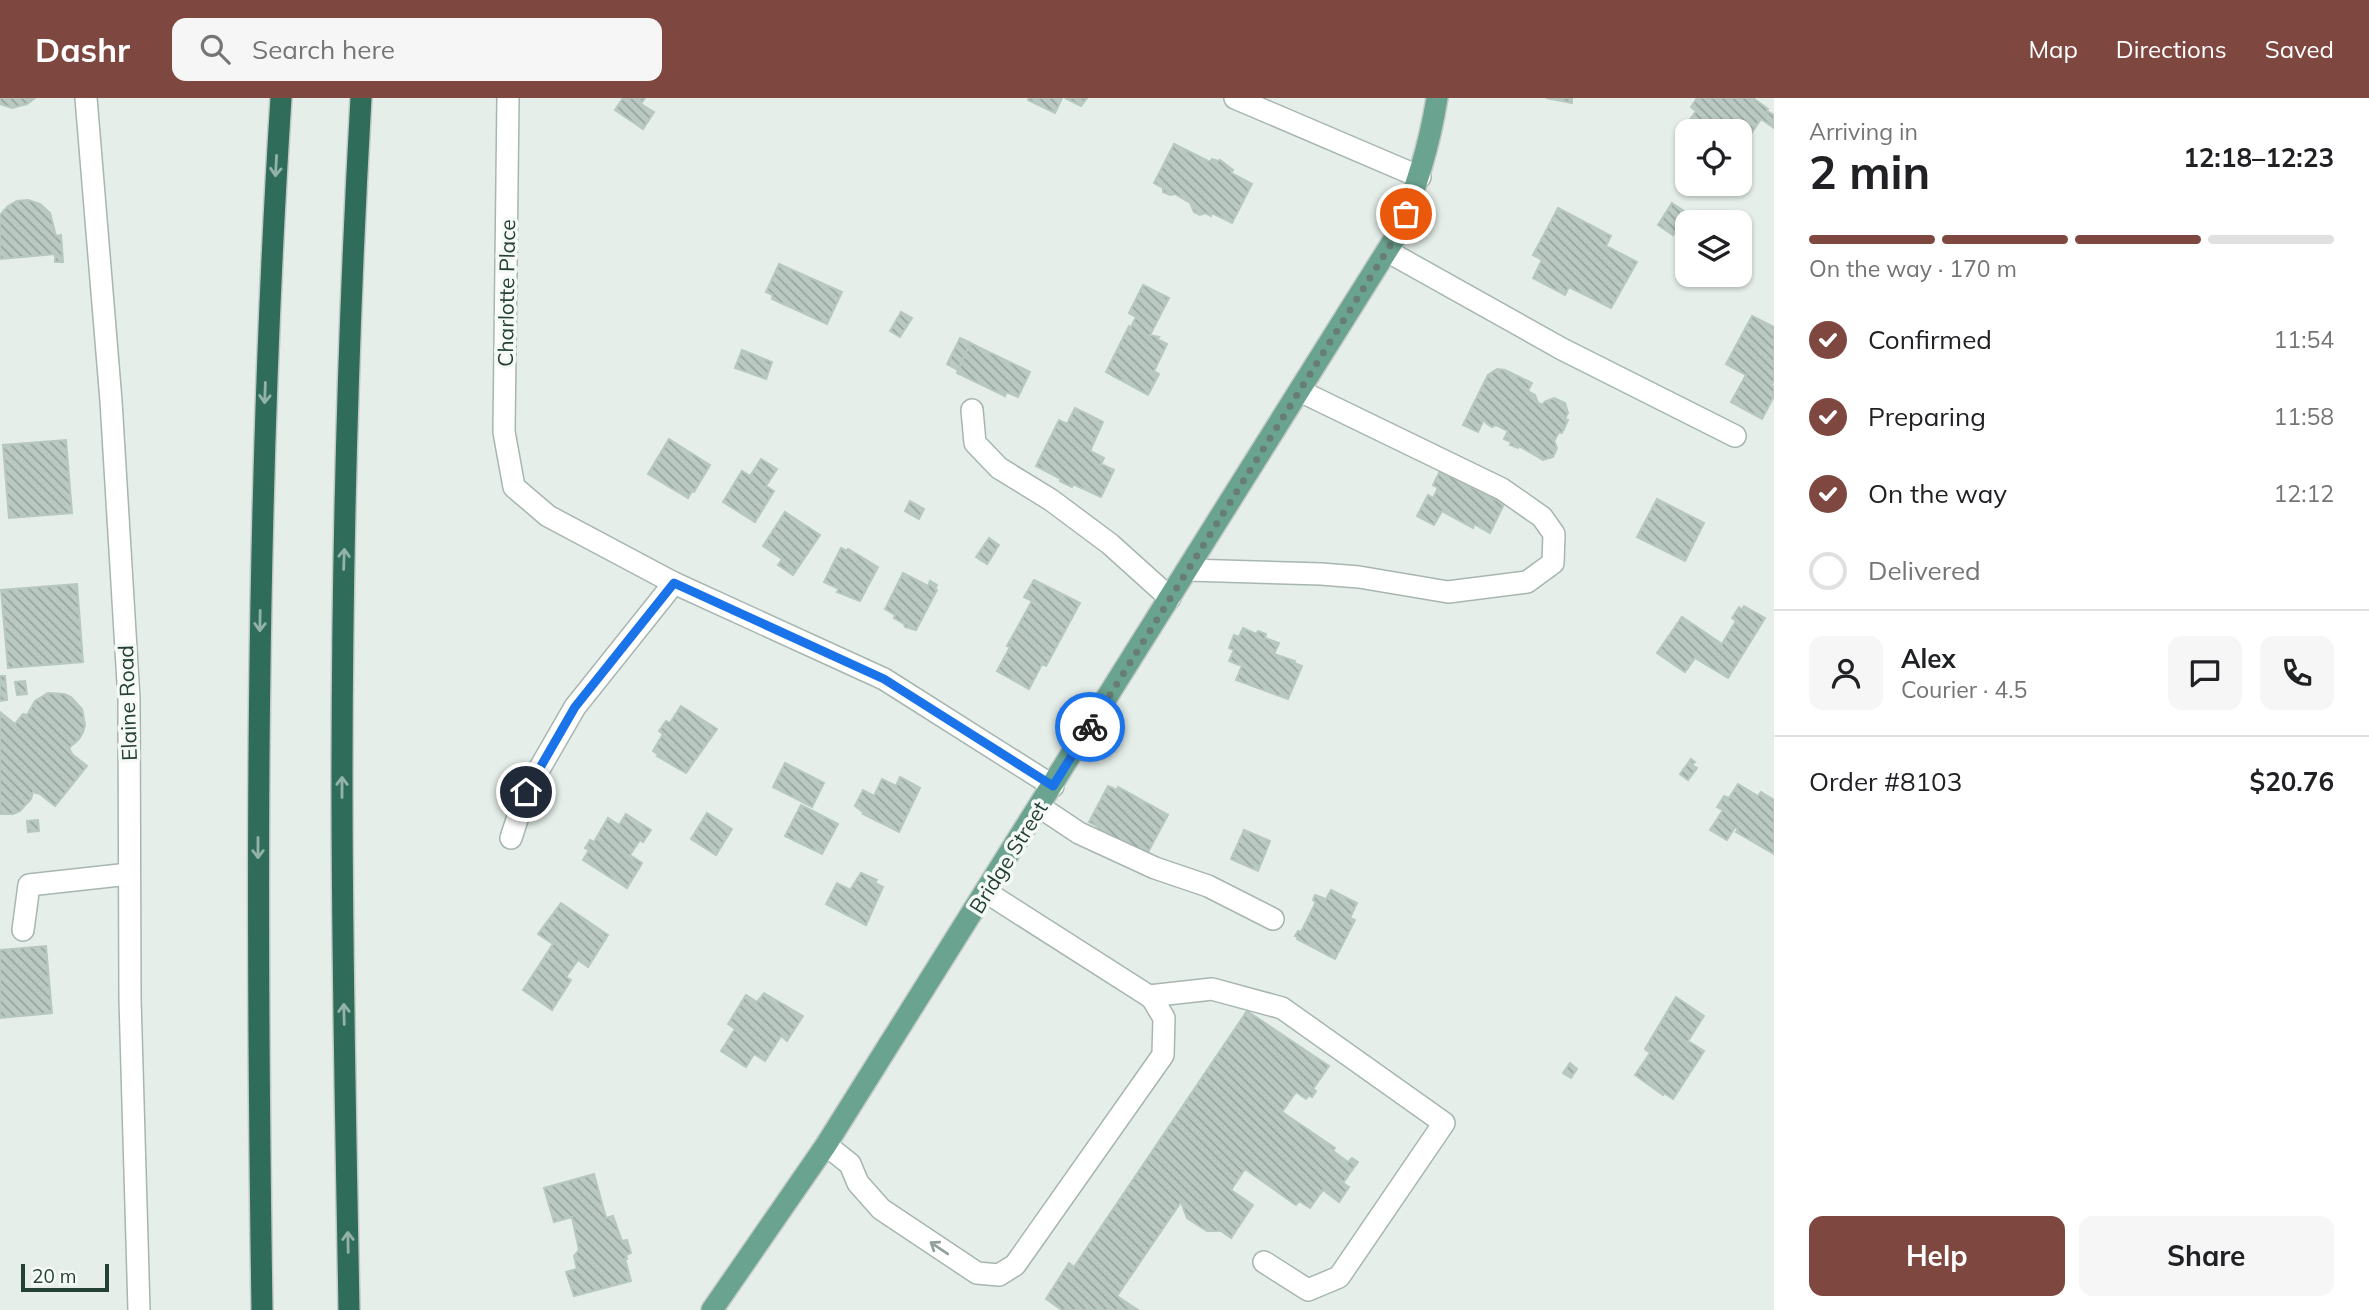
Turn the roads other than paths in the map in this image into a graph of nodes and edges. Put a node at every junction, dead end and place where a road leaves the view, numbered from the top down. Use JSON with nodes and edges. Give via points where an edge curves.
{"nodes":[{"id":1,"x":86,"y":98,"type":"edge"},
{"id":2,"x":281,"y":98,"type":"edge"},
{"id":3,"x":361,"y":98,"type":"edge"},
{"id":4,"x":508,"y":98,"type":"edge"},
{"id":5,"x":1235,"y":98,"type":"edge"},
{"id":6,"x":1437,"y":98,"type":"edge"},
{"id":7,"x":1420,"y":177,"type":"junction"},
{"id":8,"x":1387,"y":251,"type":"junction"},
{"id":9,"x":1300,"y":391,"type":"junction"},
{"id":10,"x":972,"y":410,"type":"dead end"},
{"id":11,"x":1735,"y":436,"type":"dead end"},
{"id":12,"x":1188,"y":570,"type":"junction"},
{"id":13,"x":674,"y":583,"type":"junction"},
{"id":14,"x":1170,"y":598,"type":"junction"},
{"id":15,"x":1053,"y":786,"type":"junction"},
{"id":16,"x":1040,"y":807,"type":"junction"},
{"id":17,"x":511,"y":838,"type":"dead end"},
{"id":18,"x":129,"y":874,"type":"junction"},
{"id":19,"x":986,"y":892,"type":"junction"},
{"id":20,"x":1273,"y":919,"type":"dead end"},
{"id":21,"x":23,"y":930,"type":"dead end"},
{"id":22,"x":1149,"y":996,"type":"junction"},
{"id":23,"x":826,"y":1145,"type":"junction"},
{"id":24,"x":1265,"y":1262,"type":"dead end"},
{"id":25,"x":139,"y":1310,"type":"edge"},
{"id":26,"x":262,"y":1310,"type":"edge"},
{"id":27,"x":349,"y":1310,"type":"edge"},
{"id":28,"x":712,"y":1310,"type":"edge"}],
"edges":[{"from":1,"to":18,"type":"street","name":"Elaine Road","via":[[129,699]]},
{"from":2,"to":26,"type":"highway","one_way":true,"via":[[265,373],[260,626]]},
{"from":27,"to":3,"type":"highway","one_way":true,"via":[[343,586]]},
{"from":4,"to":13,"type":"street","name":"Charlotte Place","via":[[504,432],[514,487],[548,516]]},
{"from":5,"to":7,"type":"street"},
{"from":6,"to":7,"type":"main road","name":"Bridge Street"},
{"from":7,"to":8,"type":"main road","name":"Bridge Street"},
{"from":8,"to":9,"type":"main road","name":"Bridge Street"},
{"from":8,"to":11,"type":"street","via":[[1562,349]]},
{"from":9,"to":12,"type":"main road","name":"Bridge Street"},
{"from":9,"to":12,"type":"street","via":[[1512,496],[1542,517],[1555,534],[1553,564],[1527,582],[1448,593],[1359,577]]},
{"from":10,"to":14,"type":"street","via":[[975,443],[999,468],[1110,544]]},
{"from":12,"to":14,"type":"main road","name":"Bridge Street"},
{"from":13,"to":15,"type":"street","via":[[884,679]]},
{"from":13,"to":17,"type":"street","via":[[575,707],[526,792]]},
{"from":14,"to":15,"type":"main road","name":"Bridge Street"},
{"from":15,"to":16,"type":"main road","name":"Bridge Street"},
{"from":16,"to":19,"type":"main road","name":"Bridge Street"},
{"from":16,"to":20,"type":"street","via":[[1079,833],[1155,868],[1209,886]]},
{"from":18,"to":21,"type":"street","via":[[29,885]]},
{"from":18,"to":25,"type":"street","name":"Elaine Road"},
{"from":19,"to":22,"type":"street"},
{"from":19,"to":23,"type":"main road","name":"Bridge Street"},
{"from":22,"to":23,"type":"street","one_way":true,"via":[[1164,1018],[1163,1055],[1015,1265],[999,1275],[977,1273],[881,1209],[858,1183],[850,1164]]},
{"from":22,"to":24,"type":"street","via":[[1212,989],[1282,1008],[1444,1124],[1339,1277],[1308,1290]]},
{"from":23,"to":28,"type":"main road","name":"Bridge Street"}]}
